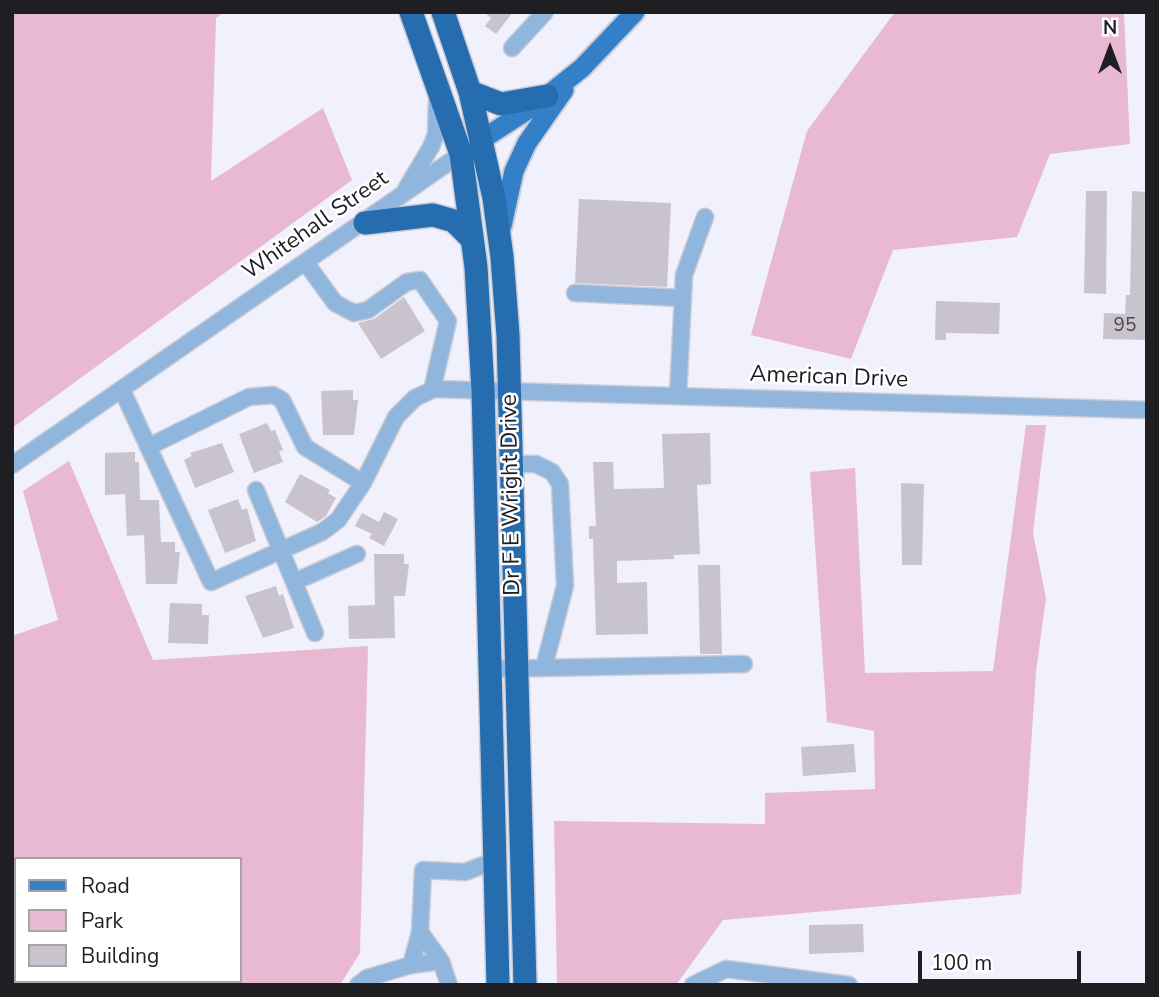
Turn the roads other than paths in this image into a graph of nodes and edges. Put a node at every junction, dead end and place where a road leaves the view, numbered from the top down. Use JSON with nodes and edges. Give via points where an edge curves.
{"nodes":[{"id":1,"x":411,"y":12,"type":"edge"},
{"id":2,"x":443,"y":12,"type":"edge"},
{"id":3,"x":545,"y":12,"type":"edge"},
{"id":4,"x":635,"y":12,"type":"edge"},
{"id":5,"x":512,"y":48,"type":"dead end"},
{"id":6,"x":574,"y":74,"type":"junction"},
{"id":7,"x":436,"y":80,"type":"junction"},
{"id":8,"x":470,"y":92,"type":"junction"},
{"id":9,"x":547,"y":96,"type":"junction"},
{"id":10,"x":481,"y":140,"type":"junction"},
{"id":11,"x":461,"y":154,"type":"junction"},
{"id":12,"x":400,"y":198,"type":"junction"},
{"id":13,"x":705,"y":217,"type":"dead end"},
{"id":14,"x":365,"y":223,"type":"junction"},
{"id":15,"x":500,"y":237,"type":"junction"},
{"id":16,"x":472,"y":239,"type":"junction"},
{"id":17,"x":306,"y":263,"type":"junction"},
{"id":18,"x":575,"y":293,"type":"dead end"},
{"id":19,"x":683,"y":298,"type":"junction"},
{"id":20,"x":122,"y":390,"type":"junction"},
{"id":21,"x":432,"y":390,"type":"junction"},
{"id":22,"x":483,"y":390,"type":"junction"},
{"id":23,"x":510,"y":391,"type":"junction"},
{"id":24,"x":678,"y":396,"type":"junction"},
{"id":25,"x":1147,"y":410,"type":"edge"},
{"id":26,"x":148,"y":447,"type":"junction"},
{"id":27,"x":512,"y":464,"type":"junction"},
{"id":28,"x":12,"y":465,"type":"edge"},
{"id":29,"x":363,"y":483,"type":"junction"},
{"id":30,"x":256,"y":490,"type":"dead end"},
{"id":31,"x":280,"y":551,"type":"junction"},
{"id":32,"x":357,"y":554,"type":"dead end"},
{"id":33,"x":294,"y":582,"type":"junction"},
{"id":34,"x":315,"y":633,"type":"dead end"},
{"id":35,"x":744,"y":663,"type":"dead end"},
{"id":36,"x":544,"y":667,"type":"junction"},
{"id":37,"x":490,"y":668,"type":"junction"},
{"id":38,"x":517,"y":668,"type":"junction"},
{"id":39,"x":495,"y":860,"type":"junction"},
{"id":40,"x":465,"y":872,"type":"junction"},
{"id":41,"x":496,"y":890,"type":"junction"},
{"id":42,"x":420,"y":933,"type":"junction"},
{"id":43,"x":524,"y":940,"type":"junction"},
{"id":44,"x":441,"y":961,"type":"junction"},
{"id":45,"x":411,"y":965,"type":"junction"},
{"id":46,"x":358,"y":985,"type":"edge"},
{"id":47,"x":449,"y":985,"type":"edge"},
{"id":48,"x":498,"y":985,"type":"edge"},
{"id":49,"x":525,"y":985,"type":"edge"},
{"id":50,"x":694,"y":985,"type":"edge"},
{"id":51,"x":849,"y":985,"type":"edge"}],
"edges":[{"from":1,"to":7,"type":"highway"},
{"from":2,"to":8,"type":"highway","name":"Dr F E Wright Drive"},
{"from":3,"to":5,"type":"street"},
{"from":4,"to":6,"type":"main road","name":"Whitehall Street"},
{"from":6,"to":9,"type":"main road","name":"Whitehall Street"},
{"from":6,"to":15,"type":"main road","via":[[527,143],[507,196]]},
{"from":7,"to":11,"type":"highway"},
{"from":7,"to":12,"type":"street","via":[[436,134]]},
{"from":8,"to":9,"type":"highway","via":[[501,104]]},
{"from":8,"to":10,"type":"highway","name":"Dr F E Wright Drive"},
{"from":9,"to":10,"type":"main road","name":"Whitehall Street"},
{"from":10,"to":11,"type":"street","name":"Whitehall Street"},
{"from":10,"to":15,"type":"highway","name":"Dr F E Wright Drive"},
{"from":11,"to":12,"type":"street","name":"Whitehall Street"},
{"from":11,"to":16,"type":"highway"},
{"from":12,"to":14,"type":"street","name":"Whitehall Street"},
{"from":13,"to":19,"type":"street","via":[[684,275]]},
{"from":14,"to":16,"type":"highway","via":[[433,215],[454,221]]},
{"from":14,"to":17,"type":"street","name":"Whitehall Street"},
{"from":15,"to":23,"type":"highway","name":"Dr F E Wright Drive"},
{"from":16,"to":22,"type":"highway"},
{"from":17,"to":20,"type":"street","name":"Whitehall Street"},
{"from":17,"to":21,"type":"street","via":[[335,303],[354,313],[368,310],[407,282],[420,281],[448,321]]},
{"from":18,"to":19,"type":"street"},
{"from":19,"to":24,"type":"street"},
{"from":20,"to":26,"type":"street"},
{"from":20,"to":28,"type":"street","name":"Whitehall Street"},
{"from":21,"to":22,"type":"street","name":"American Drive"},
{"from":21,"to":29,"type":"street","via":[[415,398],[396,417]]},
{"from":22,"to":23,"type":"street","name":"American Drive"},
{"from":22,"to":37,"type":"highway"},
{"from":23,"to":24,"type":"street","name":"American Drive"},
{"from":23,"to":27,"type":"highway","name":"Dr F E Wright Drive"},
{"from":24,"to":25,"type":"street","name":"American Drive"},
{"from":26,"to":29,"type":"street","via":[[249,397],[273,395],[282,400],[305,447]]},
{"from":26,"to":31,"type":"street","via":[[211,582]]},
{"from":27,"to":36,"type":"street","via":[[536,464],[552,472],[560,484],[565,586]]},
{"from":27,"to":38,"type":"highway","name":"Dr F E Wright Drive"},
{"from":29,"to":31,"type":"street","via":[[338,520]]},
{"from":30,"to":31,"type":"street"},
{"from":31,"to":33,"type":"street"},
{"from":32,"to":33,"type":"street"},
{"from":33,"to":34,"type":"street"},
{"from":35,"to":36,"type":"street"},
{"from":36,"to":38,"type":"street"},
{"from":37,"to":38,"type":"street"},
{"from":37,"to":39,"type":"highway"},
{"from":38,"to":43,"type":"highway","name":"Dr F E Wright Drive"},
{"from":39,"to":40,"type":"street"},
{"from":39,"to":41,"type":"highway"},
{"from":39,"to":43,"type":"highway","via":[[513,876],[515,926]]},
{"from":40,"to":41,"type":"street"},
{"from":40,"to":42,"type":"street","via":[[423,870]]},
{"from":41,"to":48,"type":"highway"},
{"from":42,"to":44,"type":"street"},
{"from":42,"to":45,"type":"street"},
{"from":43,"to":49,"type":"highway","name":"Dr F E Wright Drive"},
{"from":44,"to":45,"type":"street"},
{"from":44,"to":47,"type":"street"},
{"from":45,"to":46,"type":"street"},
{"from":50,"to":51,"type":"street","via":[[726,969]]}]}
